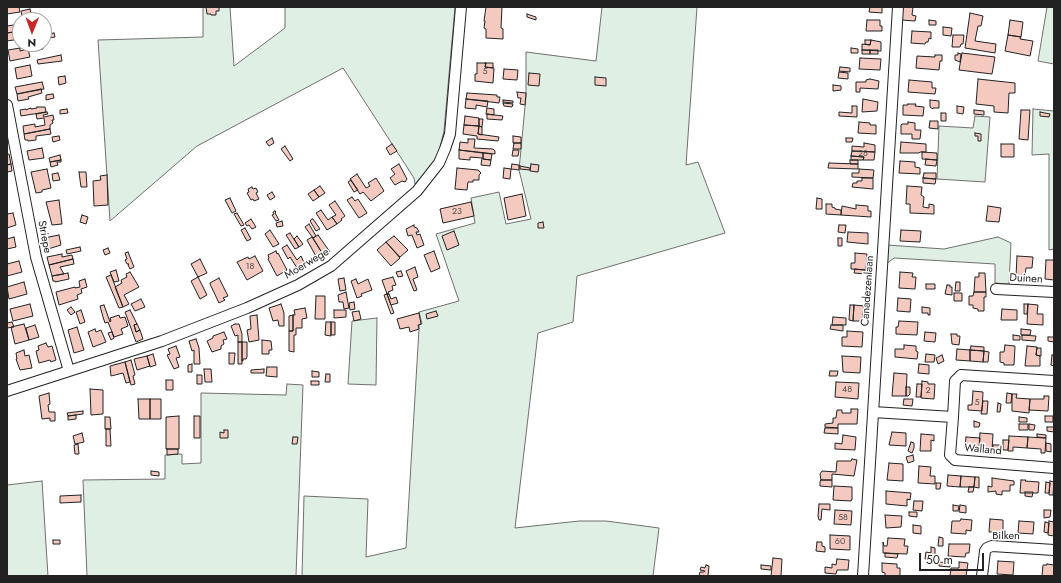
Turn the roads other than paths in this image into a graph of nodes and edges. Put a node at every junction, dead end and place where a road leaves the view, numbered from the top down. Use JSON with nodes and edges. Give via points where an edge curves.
{"nodes":[{"id":1,"x":461,"y":7,"type":"edge"},
{"id":2,"x":898,"y":7,"type":"edge"},
{"id":3,"x":7,"y":105,"type":"edge"},
{"id":4,"x":996,"y":289,"type":"dead end"},
{"id":5,"x":1054,"y":292,"type":"edge"},
{"id":6,"x":69,"y":371,"type":"junction"},
{"id":7,"x":1054,"y":380,"type":"edge"},
{"id":8,"x":7,"y":391,"type":"edge"},
{"id":9,"x":873,"y":412,"type":"junction"},
{"id":10,"x":953,"y":417,"type":"junction"},
{"id":11,"x":1054,"y":468,"type":"edge"},
{"id":12,"x":1054,"y":550,"type":"edge"},
{"id":13,"x":863,"y":576,"type":"edge"},
{"id":14,"x":982,"y":576,"type":"edge"}],
"edges":[{"from":1,"to":6,"type":"street","name":"Moerwege","via":[[450,134],[439,163],[417,191],[330,266],[298,285],[162,341]]},
{"from":2,"to":9,"type":"street","name":"Canadezenlaan"},
{"from":3,"to":6,"type":"street","name":"Striepe","via":[[36,257]]},
{"from":4,"to":5,"type":"street","name":"Duinen"},
{"from":6,"to":8,"type":"street","name":"Moerwege"},
{"from":7,"to":10,"type":"street","name":"Walland","via":[[961,375],[955,381]]},
{"from":9,"to":10,"type":"street"},
{"from":9,"to":13,"type":"street","name":"Canadezenlaan"},
{"from":10,"to":11,"type":"street","name":"Walland","via":[[950,454],[954,460]]},
{"from":12,"to":14,"type":"street","name":"Bilken","via":[[992,546],[985,551]]}]}
